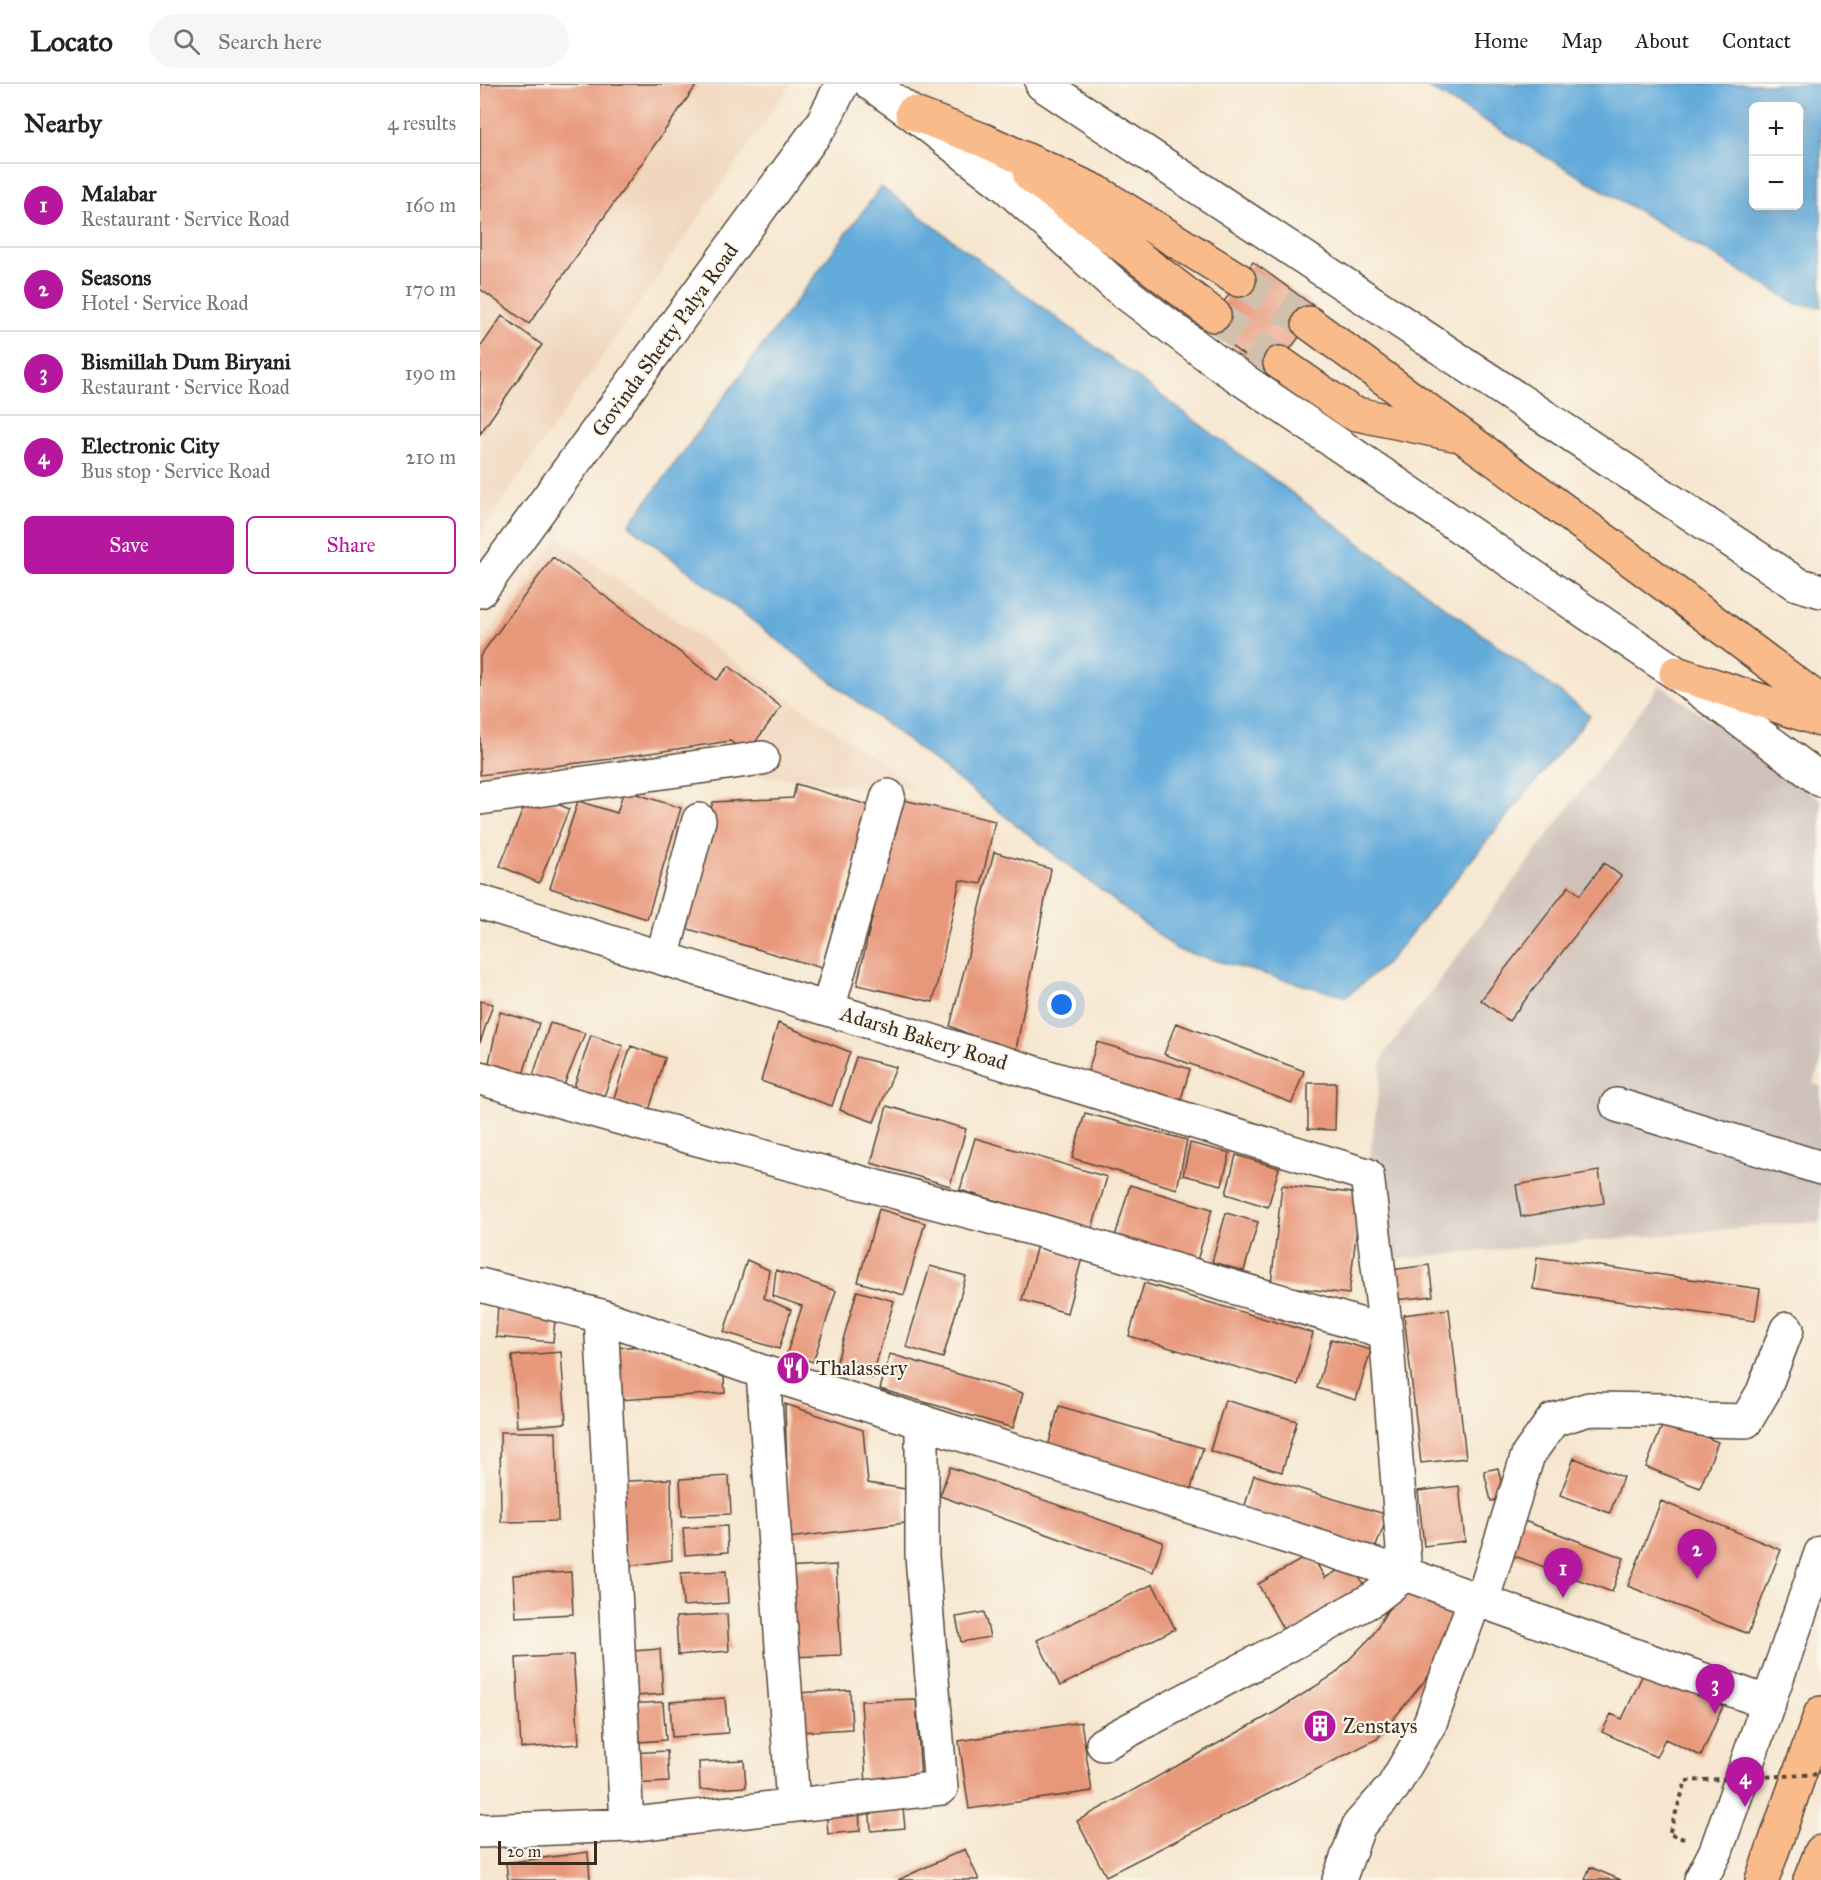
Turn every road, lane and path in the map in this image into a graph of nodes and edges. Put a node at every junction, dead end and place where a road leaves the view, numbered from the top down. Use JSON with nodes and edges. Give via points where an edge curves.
{"nodes":[{"id":1,"x":842,"y":84,"type":"edge"},
{"id":2,"x":871,"y":84,"type":"edge"},
{"id":3,"x":1042,"y":84,"type":"edge"},
{"id":4,"x":912,"y":113,"type":"junction"},
{"id":5,"x":983,"y":140,"type":"junction"},
{"id":6,"x":1239,"y":280,"type":"tunnel mouth"},
{"id":7,"x":1214,"y":315,"type":"tunnel mouth"},
{"id":8,"x":1309,"y":324,"type":"tunnel mouth"},
{"id":9,"x":1280,"y":363,"type":"tunnel mouth"},
{"id":10,"x":1464,"y":437,"type":"junction"},
{"id":11,"x":480,"y":591,"type":"edge"},
{"id":12,"x":1821,"y":591,"type":"edge"},
{"id":13,"x":1676,"y":673,"type":"junction"},
{"id":14,"x":1821,"y":702,"type":"edge"},
{"id":15,"x":1821,"y":720,"type":"edge"},
{"id":16,"x":762,"y":758,"type":"dead end"},
{"id":17,"x":1821,"y":780,"type":"edge"},
{"id":18,"x":888,"y":796,"type":"dead end"},
{"id":19,"x":480,"y":798,"type":"edge"},
{"id":20,"x":699,"y":820,"type":"dead end"},
{"id":21,"x":480,"y":902,"type":"edge"},
{"id":22,"x":662,"y":957,"type":"junction"},
{"id":23,"x":828,"y":1009,"type":"junction"},
{"id":24,"x":480,"y":1078,"type":"edge"},
{"id":25,"x":1617,"y":1105,"type":"dead end"},
{"id":26,"x":1821,"y":1168,"type":"edge"},
{"id":27,"x":480,"y":1285,"type":"edge"},
{"id":28,"x":600,"y":1316,"type":"junction"},
{"id":29,"x":1787,"y":1329,"type":"dead end"},
{"id":30,"x":1386,"y":1332,"type":"junction"},
{"id":31,"x":763,"y":1372,"type":"junction"},
{"id":32,"x":922,"y":1421,"type":"junction"},
{"id":33,"x":1821,"y":1554,"type":"edge"},
{"id":34,"x":1405,"y":1574,"type":"junction"},
{"id":35,"x":1479,"y":1600,"type":"junction"},
{"id":36,"x":1769,"y":1703,"type":"junction"},
{"id":37,"x":1821,"y":1713,"type":"edge"},
{"id":38,"x":1103,"y":1744,"type":"dead end"},
{"id":39,"x":1821,"y":1774,"type":"edge"},
{"id":40,"x":793,"y":1805,"type":"junction"},
{"id":41,"x":627,"y":1825,"type":"junction"},
{"id":42,"x":480,"y":1831,"type":"edge"},
{"id":43,"x":1669,"y":1834,"type":"dead end"},
{"id":44,"x":1821,"y":1852,"type":"edge"},
{"id":45,"x":1339,"y":1880,"type":"edge"},
{"id":46,"x":1701,"y":1880,"type":"edge"},
{"id":47,"x":1762,"y":1880,"type":"edge"},
{"id":48,"x":1810,"y":1880,"type":"edge"}],
"edges":[{"from":1,"to":11,"type":"street","name":"Govinda Shetty Palya Road","via":[[822,124]]},
{"from":2,"to":4,"type":"street"},
{"from":3,"to":12,"type":"street","via":[[1797,584]]},
{"from":4,"to":5,"type":"highway"},
{"from":4,"to":13,"type":"street","via":[[1007,187],[1115,285],[1218,363]]},
{"from":5,"to":6,"type":"highway","via":[[1097,192]]},
{"from":5,"to":7,"type":"highway"},
{"from":8,"to":10,"type":"highway"},
{"from":9,"to":10,"type":"highway","via":[[1352,413]]},
{"from":10,"to":14,"type":"highway"},
{"from":13,"to":15,"type":"highway"},
{"from":13,"to":17,"type":"street"},
{"from":16,"to":19,"type":"street"},
{"from":18,"to":23,"type":"street"},
{"from":20,"to":22,"type":"street"},
{"from":21,"to":22,"type":"street","name":"Adarsh Bakery Road"},
{"from":22,"to":23,"type":"street","name":"Adarsh Bakery Road"},
{"from":23,"to":30,"type":"street","name":"Adarsh Bakery Road","via":[[1367,1174]]},
{"from":24,"to":30,"type":"street","via":[[1042,1231]]},
{"from":25,"to":26,"type":"street"},
{"from":27,"to":28,"type":"street"},
{"from":28,"to":31,"type":"street"},
{"from":28,"to":41,"type":"street"},
{"from":29,"to":35,"type":"street","via":[[1763,1392],[1746,1421],[1706,1420],[1663,1410],[1589,1409],[1553,1420],[1528,1455]]},
{"from":30,"to":34,"type":"street"},
{"from":31,"to":32,"type":"street"},
{"from":31,"to":40,"type":"street"},
{"from":32,"to":34,"type":"street"},
{"from":32,"to":40,"type":"street","via":[[922,1556],[940,1788]]},
{"from":33,"to":36,"type":"street"},
{"from":34,"to":35,"type":"street"},
{"from":34,"to":38,"type":"street","via":[[1373,1599],[1320,1629]]},
{"from":35,"to":36,"type":"street"},
{"from":35,"to":45,"type":"street","via":[[1430,1723],[1393,1787],[1359,1825]]},
{"from":36,"to":46,"type":"street","via":[[1716,1851]]},
{"from":37,"to":47,"type":"highway"},
{"from":39,"to":43,"type":"path","bridge":true,"via":[[1686,1781]]},
{"from":40,"to":41,"type":"street"},
{"from":41,"to":42,"type":"street"},
{"from":44,"to":48,"type":"highway"}]}
